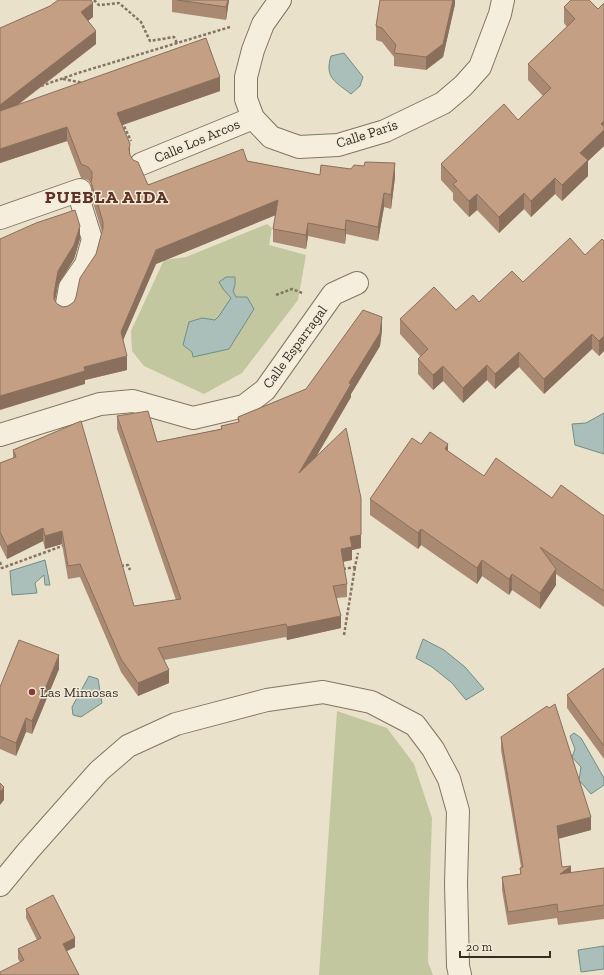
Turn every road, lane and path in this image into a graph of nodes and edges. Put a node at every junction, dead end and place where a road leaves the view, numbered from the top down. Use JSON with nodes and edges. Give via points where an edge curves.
{"nodes":[{"id":1,"x":94,"y":0,"type":"edge"},
{"id":2,"x":280,"y":0,"type":"edge"},
{"id":3,"x":503,"y":0,"type":"edge"},
{"id":4,"x":230,"y":27,"type":"dead end"},
{"id":5,"x":177,"y":43,"type":"junction"},
{"id":6,"x":62,"y":79,"type":"junction"},
{"id":7,"x":35,"y":88,"type":"edge"},
{"id":8,"x":90,"y":88,"type":"edge"},
{"id":9,"x":253,"y":118,"type":"junction"},
{"id":10,"x":121,"y":119,"type":"edge"},
{"id":11,"x":137,"y":155,"type":"joint"},
{"id":12,"x":78,"y":191,"type":"joint"},
{"id":13,"x":0,"y":218,"type":"edge"},
{"id":14,"x":357,"y":283,"type":"dead end"},
{"id":15,"x":65,"y":309,"type":"edge"},
{"id":16,"x":0,"y":435,"type":"edge"},
{"id":17,"x":70,"y":543,"type":"edge"},
{"id":18,"x":358,"y":553,"type":"edge"},
{"id":19,"x":0,"y":562,"type":"edge"},
{"id":20,"x":114,"y":567,"type":"edge"},
{"id":21,"x":355,"y":567,"type":"junction"},
{"id":22,"x":130,"y":570,"type":"dead end"},
{"id":23,"x":340,"y":570,"type":"edge"},
{"id":24,"x":344,"y":635,"type":"dead end"},
{"id":25,"x":0,"y":885,"type":"edge"},
{"id":26,"x":460,"y":975,"type":"edge"}],
"edges":[{"from":1,"to":5,"type":"path","via":[[99,5],[119,3],[141,22],[150,41],[174,36]]},
{"from":2,"to":9,"type":"street","name":"Calle París","via":[[264,24],[253,50],[246,77],[246,99]]},
{"from":3,"to":9,"type":"street","name":"Calle París","via":[[480,67],[442,102],[385,131],[338,145],[299,148],[271,138]]},
{"from":4,"to":5,"type":"path"},
{"from":5,"to":6,"type":"path"},
{"from":6,"to":7,"type":"path"},
{"from":6,"to":8,"type":"path","via":[[84,83]]},
{"from":9,"to":11,"type":"street","name":"Calle Los Arcos"},
{"from":10,"to":11,"type":"path"},
{"from":12,"to":13,"type":"street"},
{"from":12,"to":15,"type":"street","via":[[92,239],[84,264],[69,287]]},
{"from":14,"to":16,"type":"street","name":"Calle Esparragal","via":[[333,294],[265,390],[244,406],[193,418],[133,401],[100,404]]},
{"from":17,"to":19,"type":"path","via":[[2,568]]},
{"from":18,"to":21,"type":"path"},
{"from":20,"to":22,"type":"path","via":[[128,566]]},
{"from":21,"to":23,"type":"path"},
{"from":21,"to":24,"type":"path"},
{"from":25,"to":26,"type":"street","via":[[99,771],[128,746],[176,724],[267,700],[323,692],[371,702],[415,725],[434,749],[449,779],[458,811],[456,883]]}]}
